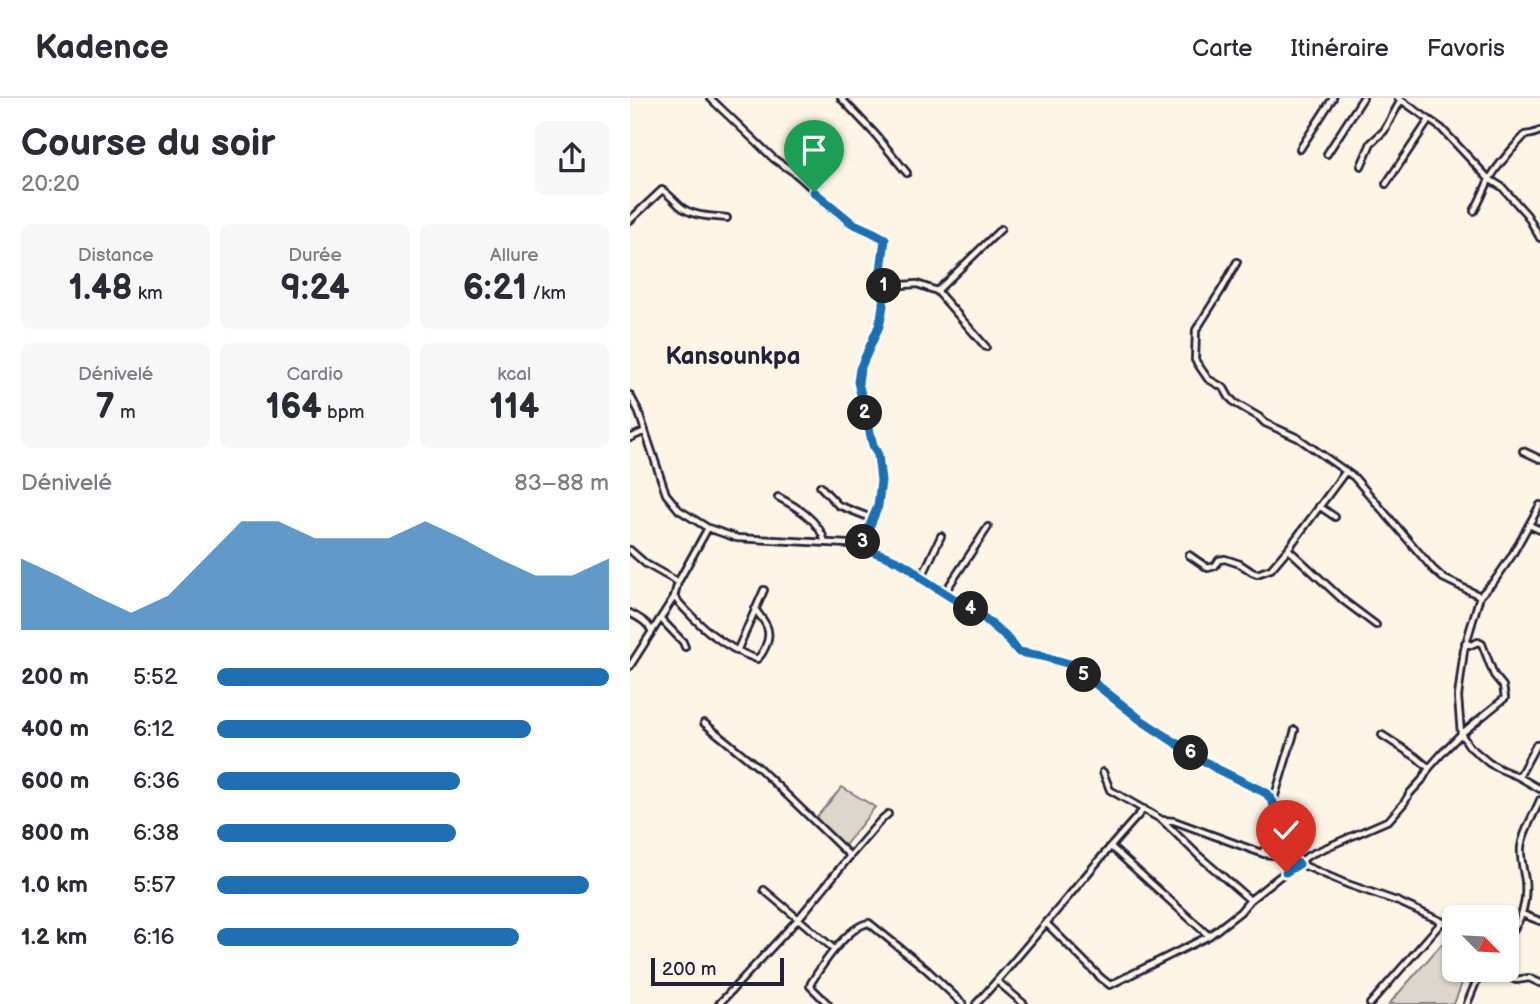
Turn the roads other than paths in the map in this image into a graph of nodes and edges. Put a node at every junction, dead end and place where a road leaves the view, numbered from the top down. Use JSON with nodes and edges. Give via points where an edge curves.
{"nodes":[{"id":1,"x":710,"y":98,"type":"edge"},
{"id":2,"x":841,"y":98,"type":"edge"},
{"id":3,"x":1333,"y":98,"type":"edge"},
{"id":4,"x":1363,"y":98,"type":"edge"},
{"id":5,"x":1399,"y":99,"type":"edge"},
{"id":6,"x":1429,"y":120,"type":"junction"},
{"id":7,"x":1540,"y":131,"type":"edge"},
{"id":8,"x":1300,"y":149,"type":"dead end"},
{"id":9,"x":1327,"y":154,"type":"dead end"},
{"id":10,"x":1361,"y":166,"type":"dead end"},
{"id":11,"x":908,"y":173,"type":"dead end"},
{"id":12,"x":1489,"y":179,"type":"junction"},
{"id":13,"x":1386,"y":184,"type":"dead end"},
{"id":14,"x":1474,"y":211,"type":"dead end"},
{"id":15,"x":727,"y":218,"type":"dead end"},
{"id":16,"x":630,"y":220,"type":"edge"},
{"id":17,"x":1001,"y":229,"type":"dead end"},
{"id":18,"x":1540,"y":238,"type":"edge"},
{"id":19,"x":1237,"y":262,"type":"dead end"},
{"id":20,"x":937,"y":291,"type":"junction"},
{"id":21,"x":885,"y":292,"type":"junction"},
{"id":22,"x":986,"y":347,"type":"dead end"},
{"id":23,"x":630,"y":395,"type":"edge"},
{"id":24,"x":645,"y":431,"type":"junction"},
{"id":25,"x":630,"y":438,"type":"edge"},
{"id":26,"x":1522,"y":451,"type":"dead end"},
{"id":27,"x":1540,"y":459,"type":"edge"},
{"id":28,"x":1346,"y":471,"type":"junction"},
{"id":29,"x":820,"y":486,"type":"dead end"},
{"id":30,"x":778,"y":497,"type":"dead end"},
{"id":31,"x":1540,"y":505,"type":"edge"},
{"id":32,"x":1319,"y":506,"type":"junction"},
{"id":33,"x":1335,"y":517,"type":"dead end"},
{"id":34,"x":872,"y":522,"type":"junction"},
{"id":35,"x":1529,"y":525,"type":"junction"},
{"id":36,"x":988,"y":527,"type":"dead end"},
{"id":37,"x":708,"y":528,"type":"junction"},
{"id":38,"x":1540,"y":530,"type":"edge"},
{"id":39,"x":941,"y":536,"type":"dead end"},
{"id":40,"x":825,"y":542,"type":"junction"},
{"id":41,"x":861,"y":547,"type":"junction"},
{"id":42,"x":1288,"y":549,"type":"junction"},
{"id":43,"x":630,"y":550,"type":"edge"},
{"id":44,"x":1189,"y":555,"type":"dead end"},
{"id":45,"x":921,"y":578,"type":"junction"},
{"id":46,"x":678,"y":582,"type":"junction"},
{"id":47,"x":764,"y":590,"type":"dead end"},
{"id":48,"x":945,"y":592,"type":"junction"},
{"id":49,"x":1480,"y":596,"type":"junction"},
{"id":50,"x":674,"y":597,"type":"junction"},
{"id":51,"x":755,"y":609,"type":"junction"},
{"id":52,"x":630,"y":613,"type":"edge"},
{"id":53,"x":660,"y":620,"type":"junction"},
{"id":54,"x":1376,"y":625,"type":"dead end"},
{"id":55,"x":652,"y":632,"type":"junction"},
{"id":56,"x":1465,"y":643,"type":"junction"},
{"id":57,"x":685,"y":647,"type":"dead end"},
{"id":58,"x":737,"y":650,"type":"junction"},
{"id":59,"x":630,"y":666,"type":"edge"},
{"id":60,"x":704,"y":723,"type":"dead end"},
{"id":61,"x":1295,"y":730,"type":"dead end"},
{"id":62,"x":1461,"y":734,"type":"junction"},
{"id":63,"x":1382,"y":735,"type":"dead end"},
{"id":64,"x":1540,"y":745,"type":"edge"},
{"id":65,"x":1429,"y":768,"type":"junction"},
{"id":66,"x":1103,"y":772,"type":"dead end"},
{"id":67,"x":1519,"y":777,"type":"junction"},
{"id":68,"x":1540,"y":789,"type":"edge"},
{"id":69,"x":1540,"y":800,"type":"edge"},
{"id":70,"x":1273,"y":802,"type":"junction"},
{"id":71,"x":1144,"y":809,"type":"junction"},
{"id":72,"x":888,"y":814,"type":"dead end"},
{"id":73,"x":1162,"y":820,"type":"junction"},
{"id":74,"x":1272,"y":841,"type":"junction"},
{"id":75,"x":1110,"y":846,"type":"junction"},
{"id":76,"x":1262,"y":852,"type":"junction"},
{"id":77,"x":850,"y":856,"type":"junction"},
{"id":78,"x":1282,"y":856,"type":"junction"},
{"id":79,"x":1299,"y":864,"type":"junction"},
{"id":80,"x":764,"y":890,"type":"dead end"},
{"id":81,"x":1250,"y":900,"type":"junction"},
{"id":82,"x":1522,"y":914,"type":"junction"},
{"id":83,"x":799,"y":918,"type":"junction"},
{"id":84,"x":1519,"y":921,"type":"edge"},
{"id":85,"x":1540,"y":921,"type":"edge"},
{"id":86,"x":1442,"y":922,"type":"joint"},
{"id":87,"x":1047,"y":924,"type":"junction"},
{"id":88,"x":1209,"y":936,"type":"junction"},
{"id":89,"x":834,"y":949,"type":"junction"},
{"id":90,"x":1519,"y":980,"type":"edge"},
{"id":91,"x":998,"y":981,"type":"junction"},
{"id":92,"x":1476,"y":982,"type":"edge"},
{"id":93,"x":1540,"y":983,"type":"edge"},
{"id":94,"x":719,"y":1004,"type":"edge"},
{"id":95,"x":828,"y":1004,"type":"edge"},
{"id":96,"x":963,"y":1004,"type":"edge"},
{"id":97,"x":976,"y":1004,"type":"edge"},
{"id":98,"x":1024,"y":1004,"type":"edge"},
{"id":99,"x":1370,"y":1004,"type":"edge"},
{"id":100,"x":1467,"y":1004,"type":"edge"}],
"edges":[{"from":1,"to":21,"type":"street","via":[[837,213],[885,239],[881,270]]},
{"from":2,"to":11,"type":"street"},
{"from":3,"to":8,"type":"street"},
{"from":4,"to":9,"type":"street"},
{"from":5,"to":6,"type":"street"},
{"from":5,"to":10,"type":"street"},
{"from":6,"to":12,"type":"street"},
{"from":6,"to":13,"type":"street"},
{"from":7,"to":12,"type":"street","via":[[1525,135]]},
{"from":12,"to":14,"type":"street"},
{"from":12,"to":18,"type":"street","via":[[1527,215]]},
{"from":15,"to":16,"type":"street","via":[[690,212],[662,190]]},
{"from":17,"to":20,"type":"street"},
{"from":19,"to":28,"type":"street","via":[[1196,330],[1195,360],[1235,403]]},
{"from":20,"to":21,"type":"street","via":[[917,284]]},
{"from":20,"to":22,"type":"street"},
{"from":21,"to":34,"type":"street","via":[[879,326],[858,382],[881,481]]},
{"from":23,"to":24,"type":"street"},
{"from":24,"to":25,"type":"street"},
{"from":24,"to":37,"type":"street","via":[[666,494],[679,510]]},
{"from":26,"to":27,"type":"street"},
{"from":28,"to":32,"type":"street"},
{"from":28,"to":49,"type":"street","via":[[1433,569]]},
{"from":29,"to":34,"type":"street","via":[[838,505]]},
{"from":30,"to":40,"type":"street","via":[[809,517]]},
{"from":31,"to":35,"type":"street"},
{"from":32,"to":33,"type":"street"},
{"from":32,"to":42,"type":"street"},
{"from":34,"to":41,"type":"street"},
{"from":35,"to":38,"type":"street"},
{"from":35,"to":49,"type":"street"},
{"from":36,"to":48,"type":"street"},
{"from":37,"to":40,"type":"street","via":[[737,537]]},
{"from":37,"to":46,"type":"street"},
{"from":39,"to":45,"type":"street"},
{"from":40,"to":41,"type":"street"},
{"from":41,"to":45,"type":"street","via":[[891,558]]},
{"from":42,"to":44,"type":"street","via":[[1271,569],[1260,574],[1225,559],[1208,568]]},
{"from":42,"to":54,"type":"street"},
{"from":43,"to":46,"type":"street"},
{"from":45,"to":48,"type":"street"},
{"from":46,"to":50,"type":"street"},
{"from":47,"to":51,"type":"street"},
{"from":48,"to":70,"type":"street","via":[[984,618],[1019,652],[1070,664],[1141,720],[1217,769],[1266,793]]},
{"from":49,"to":56,"type":"street"},
{"from":50,"to":53,"type":"street"},
{"from":50,"to":58,"type":"street","via":[[710,633]]},
{"from":51,"to":58,"type":"street"},
{"from":51,"to":58,"type":"street","via":[[768,629],[764,649],[757,659]]},
{"from":52,"to":55,"type":"street","via":[[645,621]]},
{"from":53,"to":55,"type":"street"},
{"from":53,"to":57,"type":"street"},
{"from":55,"to":59,"type":"street"},
{"from":56,"to":62,"type":"street","via":[[1458,697]]},
{"from":56,"to":62,"type":"street","via":[[1482,644],[1506,698]]},
{"from":60,"to":77,"type":"street","via":[[758,766]]},
{"from":61,"to":70,"type":"street"},
{"from":62,"to":65,"type":"street"},
{"from":62,"to":67,"type":"street","via":[[1489,762]]},
{"from":63,"to":65,"type":"street"},
{"from":64,"to":67,"type":"street"},
{"from":65,"to":79,"type":"street","via":[[1389,820]]},
{"from":66,"to":71,"type":"street","via":[[1110,790]]},
{"from":67,"to":68,"type":"street"},
{"from":69,"to":82,"type":"street","via":[[1521,846]]},
{"from":70,"to":74,"type":"street"},
{"from":71,"to":73,"type":"street"},
{"from":71,"to":75,"type":"street"},
{"from":72,"to":77,"type":"street"},
{"from":73,"to":76,"type":"street"},
{"from":73,"to":81,"type":"street"},
{"from":74,"to":76,"type":"street"},
{"from":74,"to":78,"type":"street"},
{"from":75,"to":87,"type":"street"},
{"from":75,"to":88,"type":"street"},
{"from":76,"to":78,"type":"street"},
{"from":77,"to":83,"type":"street"},
{"from":78,"to":79,"type":"street"},
{"from":79,"to":81,"type":"street"},
{"from":79,"to":86,"type":"street"},
{"from":80,"to":83,"type":"street"},
{"from":81,"to":88,"type":"street"},
{"from":82,"to":84,"type":"street"},
{"from":82,"to":85,"type":"street"},
{"from":83,"to":89,"type":"street"},
{"from":83,"to":94,"type":"street"},
{"from":86,"to":99,"type":"street"},
{"from":87,"to":88,"type":"street","via":[[1110,985]]},
{"from":87,"to":91,"type":"street"},
{"from":89,"to":95,"type":"street","via":[[810,986]]},
{"from":89,"to":96,"type":"street","via":[[869,923]]},
{"from":90,"to":93,"type":"street"},
{"from":91,"to":97,"type":"street"},
{"from":91,"to":98,"type":"street"},
{"from":92,"to":100,"type":"street"}]}
